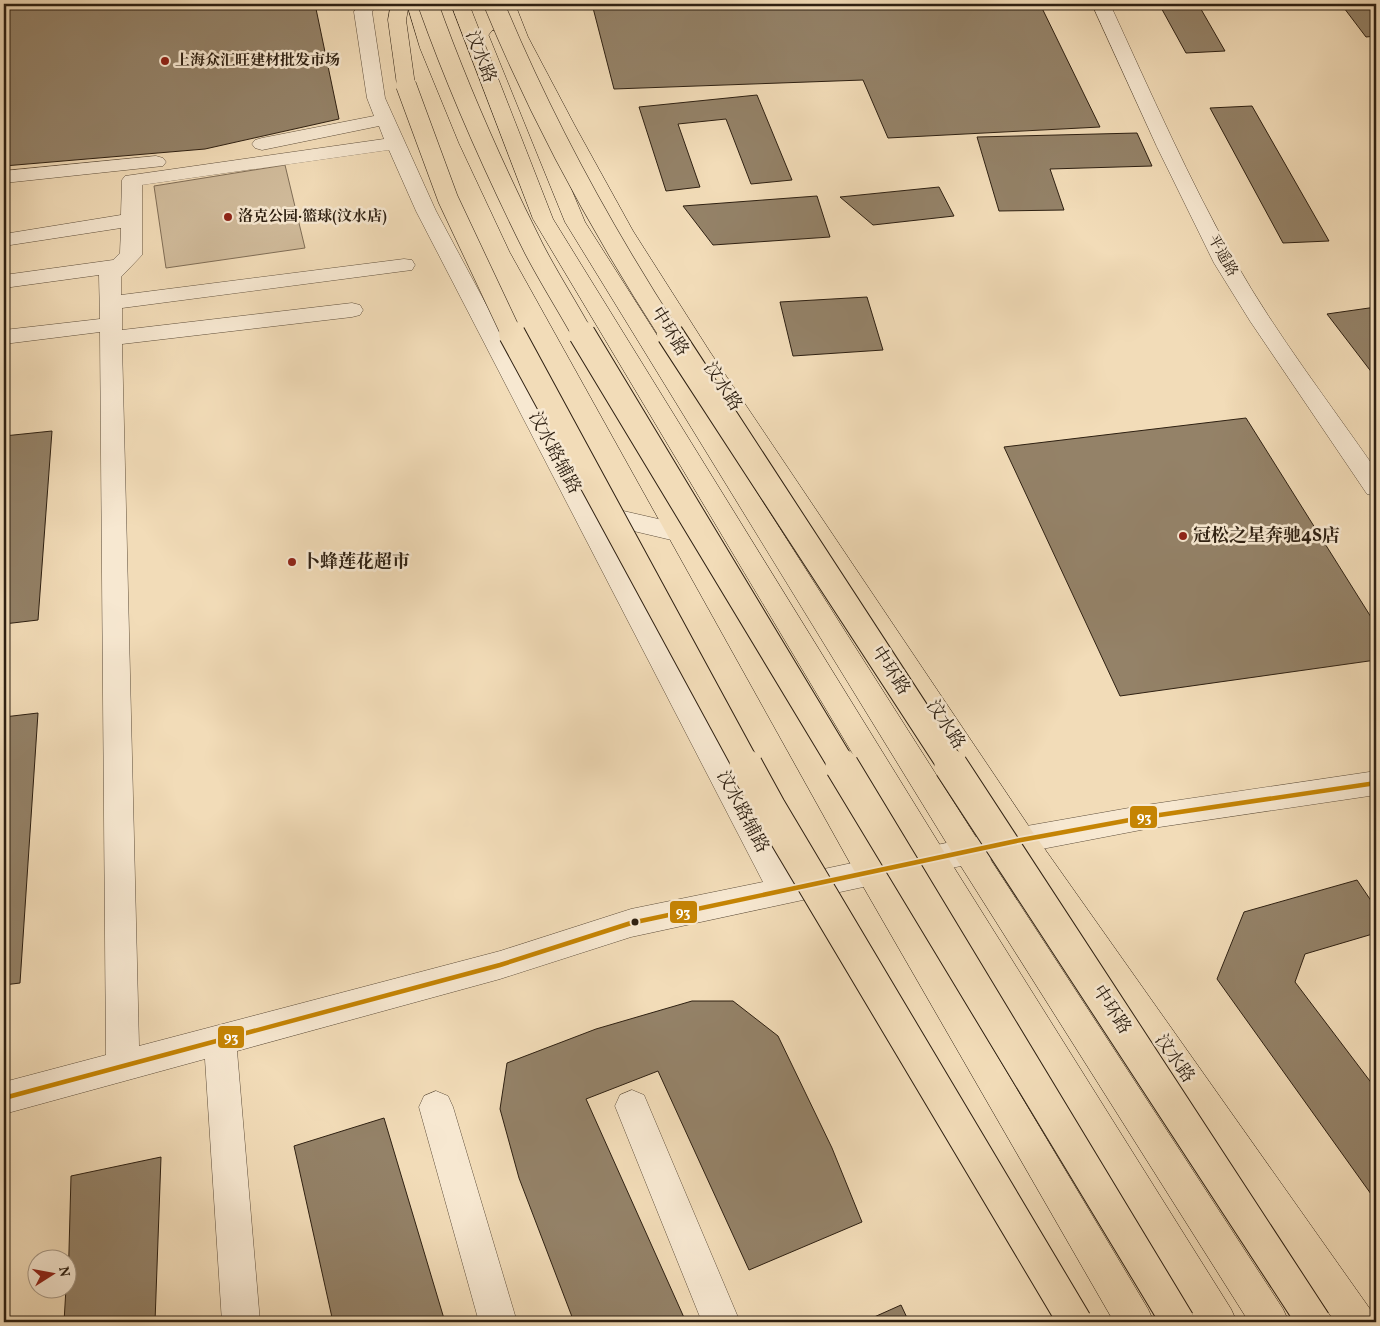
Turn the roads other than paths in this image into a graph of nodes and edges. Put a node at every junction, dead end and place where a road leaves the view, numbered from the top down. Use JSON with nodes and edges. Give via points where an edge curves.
{"nodes":[{"id":1,"x":367,"y":4,"type":"edge"},
{"id":2,"x":400,"y":4,"type":"edge"},
{"id":3,"x":460,"y":4,"type":"edge"},
{"id":4,"x":485,"y":4,"type":"edge"},
{"id":5,"x":494,"y":4,"type":"edge"},
{"id":6,"x":506,"y":4,"type":"edge"},
{"id":7,"x":1101,"y":4,"type":"edge"},
{"id":8,"x":421,"y":9,"type":"edge"},
{"id":9,"x":481,"y":59,"type":"junction"},
{"id":10,"x":386,"y":119,"type":"junction"},
{"id":11,"x":396,"y":143,"type":"junction"},
{"id":12,"x":4,"y":177,"type":"edge"},
{"id":13,"x":132,"y":220,"type":"junction"},
{"id":14,"x":4,"y":240,"type":"edge"},
{"id":15,"x":404,"y":265,"type":"dead end"},
{"id":16,"x":119,"y":266,"type":"junction"},
{"id":17,"x":4,"y":281,"type":"edge"},
{"id":18,"x":352,"y":310,"type":"dead end"},
{"id":19,"x":111,"y":322,"type":"junction"},
{"id":20,"x":4,"y":337,"type":"edge"},
{"id":21,"x":644,"y":385,"type":"junction"},
{"id":22,"x":646,"y":473,"type":"junction"},
{"id":23,"x":1376,"y":488,"type":"edge"},
{"id":24,"x":584,"y":510,"type":"junction"},
{"id":25,"x":680,"y":533,"type":"junction"},
{"id":26,"x":1376,"y":783,"type":"edge"},
{"id":27,"x":1021,"y":840,"type":"junction"},
{"id":28,"x":968,"y":851,"type":"junction"},
{"id":29,"x":932,"y":858,"type":"junction"},
{"id":30,"x":871,"y":872,"type":"junction"},
{"id":31,"x":783,"y":890,"type":"junction"},
{"id":32,"x":220,"y":1040,"type":"junction"},
{"id":33,"x":123,"y":1066,"type":"junction"},
{"id":34,"x":4,"y":1098,"type":"edge"},
{"id":35,"x":632,"y":1106,"type":"dead end"},
{"id":36,"x":436,"y":1107,"type":"dead end"},
{"id":37,"x":241,"y":1322,"type":"edge"},
{"id":38,"x":498,"y":1322,"type":"edge"},
{"id":39,"x":721,"y":1322,"type":"edge"},
{"id":40,"x":1075,"y":1322,"type":"edge"},
{"id":41,"x":1135,"y":1322,"type":"edge"},
{"id":42,"x":1178,"y":1322,"type":"edge"},
{"id":43,"x":1218,"y":1322,"type":"edge"},
{"id":44,"x":1270,"y":1322,"type":"edge"},
{"id":45,"x":1314,"y":1322,"type":"edge"},
{"id":46,"x":1357,"y":1322,"type":"edge"}],
"edges":[{"from":1,"to":10,"type":"street","name":"汶水路辅路","via":[[363,12],[376,98]]},
{"from":2,"to":40,"type":"main road","bridge":true,"via":[[397,20],[406,85],[448,200],[498,308],[769,808]]},
{"from":3,"to":9,"type":"main road","name":"汶水路"},
{"from":4,"to":28,"type":"main road","name":"汶水路","via":[[575,222]]},
{"from":5,"to":45,"type":"main road","name":"中环路","bridge":true,"via":[[507,38],[608,234]]},
{"from":6,"to":27,"type":"main road","name":"汶水路","via":[[565,126],[623,231],[699,353]]},
{"from":7,"to":23,"type":"street","name":"平遥路","via":[[1224,263]]},
{"from":8,"to":9,"type":"main road"},
{"from":8,"to":22,"type":"main road","via":[[429,48],[469,143],[521,252]]},
{"from":8,"to":42,"type":"main road","bridge":true,"via":[[443,46],[535,250],[606,376]]},
{"from":9,"to":21,"type":"main road","name":"汶水路","via":[[543,219]]},
{"from":10,"to":11,"type":"street","name":"汶水路辅路"},
{"from":10,"to":12,"type":"street","via":[[196,158]]},
{"from":11,"to":13,"type":"street","via":[[132,180]]},
{"from":11,"to":24,"type":"street","name":"汶水路辅路","via":[[426,210]]},
{"from":13,"to":14,"type":"street"},
{"from":13,"to":16,"type":"street","via":[[131,255]]},
{"from":15,"to":19,"type":"street"},
{"from":16,"to":17,"type":"street"},
{"from":16,"to":19,"type":"street","via":[[110,275]]},
{"from":18,"to":19,"type":"street"},
{"from":19,"to":20,"type":"street"},
{"from":19,"to":33,"type":"street"},
{"from":21,"to":22,"type":"main road"},
{"from":21,"to":29,"type":"main road","name":"汶水路"},
{"from":22,"to":25,"type":"main road"},
{"from":24,"to":25,"type":"street"},
{"from":24,"to":31,"type":"street","name":"汶水路辅路"},
{"from":25,"to":30,"type":"main road"},
{"from":26,"to":27,"type":"street","via":[[1146,817]]},
{"from":27,"to":28,"type":"street"},
{"from":27,"to":46,"type":"main road","name":"汶水路"},
{"from":28,"to":29,"type":"street"},
{"from":28,"to":44,"type":"main road","name":"汶水路"},
{"from":29,"to":30,"type":"street"},
{"from":29,"to":43,"type":"main road","name":"汶水路"},
{"from":30,"to":31,"type":"street"},
{"from":30,"to":41,"type":"main road"},
{"from":31,"to":32,"type":"street","via":[[631,923],[500,965]]},
{"from":32,"to":33,"type":"street"},
{"from":32,"to":37,"type":"street"},
{"from":33,"to":34,"type":"street"},
{"from":35,"to":39,"type":"street"},
{"from":36,"to":38,"type":"street"}]}
